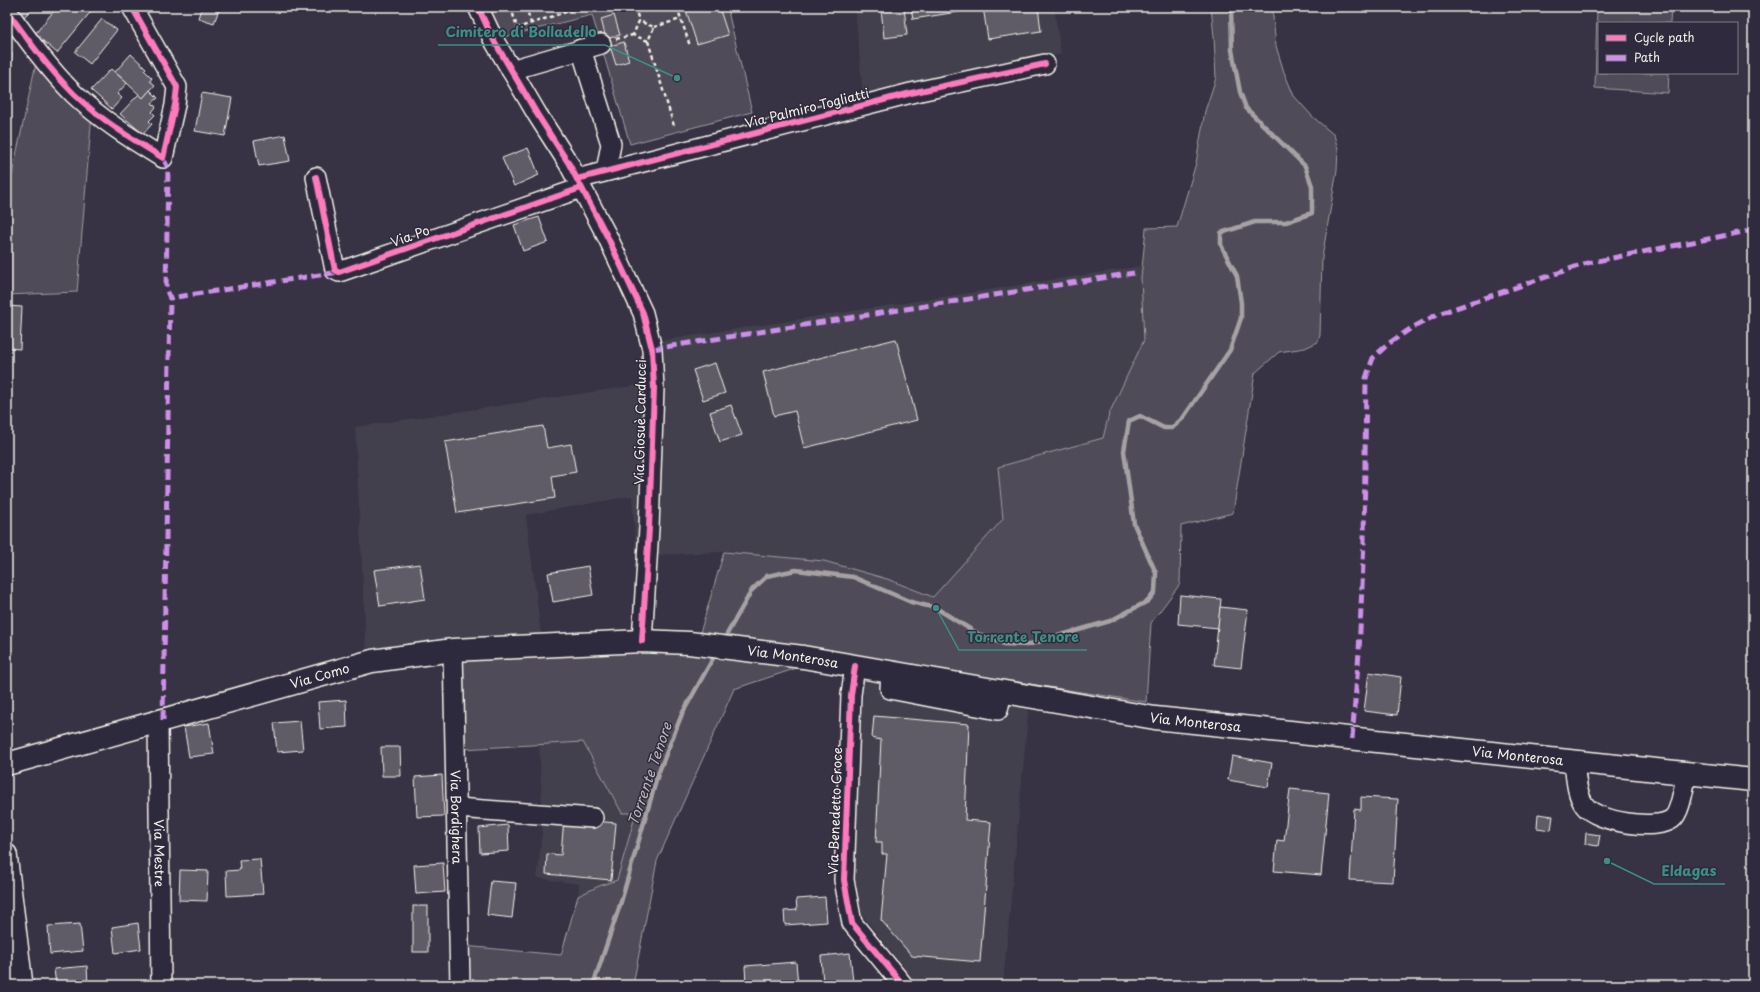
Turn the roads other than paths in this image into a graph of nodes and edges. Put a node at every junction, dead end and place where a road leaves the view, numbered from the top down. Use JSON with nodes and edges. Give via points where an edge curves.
{"nodes":[{"id":1,"x":132,"y":7,"type":"edge"},
{"id":2,"x":478,"y":7,"type":"edge"},
{"id":3,"x":7,"y":11,"type":"edge"},
{"id":4,"x":601,"y":44,"type":"dead end"},
{"id":5,"x":581,"y":50,"type":"junction"},
{"id":6,"x":1045,"y":64,"type":"dead end"},
{"id":7,"x":511,"y":70,"type":"junction"},
{"id":8,"x":606,"y":171,"type":"junction"},
{"id":9,"x":316,"y":177,"type":"dead end"},
{"id":10,"x":579,"y":183,"type":"junction"},
{"id":11,"x":642,"y":641,"type":"junction"},
{"id":12,"x":453,"y":650,"type":"junction"},
{"id":13,"x":855,"y":666,"type":"junction"},
{"id":14,"x":158,"y":722,"type":"junction"},
{"id":15,"x":1574,"y":762,"type":"junction"},
{"id":16,"x":7,"y":764,"type":"edge"},
{"id":17,"x":1687,"y":773,"type":"junction"},
{"id":18,"x":1753,"y":780,"type":"edge"},
{"id":19,"x":457,"y":808,"type":"junction"},
{"id":20,"x":593,"y":818,"type":"dead end"},
{"id":21,"x":7,"y":854,"type":"edge"},
{"id":22,"x":23,"y":985,"type":"edge"},
{"id":23,"x":160,"y":985,"type":"edge"},
{"id":24,"x":460,"y":985,"type":"edge"},
{"id":25,"x":903,"y":985,"type":"edge"}],
"edges":[{"from":1,"to":3,"type":"street","via":[[177,87],[164,158],[120,132],[74,94],[35,50]]},
{"from":2,"to":7,"type":"street","name":"Via Giosuè Carducci"},
{"from":4,"to":5,"type":"street"},
{"from":5,"to":7,"type":"street"},
{"from":5,"to":8,"type":"street","via":[[611,144]]},
{"from":6,"to":8,"type":"street","name":"Via Palmiro Togliatti","via":[[911,93]]},
{"from":7,"to":10,"type":"street","name":"Via Giosuè Carducci"},
{"from":8,"to":10,"type":"street","name":"Via Palmiro Togliatti"},
{"from":9,"to":10,"type":"street","name":"Via Po","via":[[331,256],[335,270],[339,272]]},
{"from":10,"to":11,"type":"street","name":"Via Giosuè Carducci","via":[[608,238],[642,313],[652,350],[654,388]]},
{"from":11,"to":12,"type":"main road","name":"Via Como"},
{"from":11,"to":13,"type":"main road","name":"Via Monterosa","via":[[752,650]]},
{"from":12,"to":14,"type":"main road","name":"Via Como","via":[[372,661]]},
{"from":12,"to":19,"type":"street","name":"Via Bordighera"},
{"from":13,"to":15,"type":"main road","name":"Via Monterosa","via":[[1155,718]]},
{"from":13,"to":25,"type":"street","name":"Via Benedetto Croce","via":[[851,696],[844,880],[852,923]]},
{"from":14,"to":16,"type":"main road","name":"Via Como"},
{"from":14,"to":23,"type":"street","name":"Via Mestre"},
{"from":15,"to":17,"type":"main road","name":"Via Monterosa"},
{"from":15,"to":17,"type":"street","via":[[1579,796],[1586,808],[1616,822],[1660,824],[1673,819],[1678,811]]},
{"from":17,"to":18,"type":"main road","name":"Via Monterosa"},
{"from":19,"to":20,"type":"street"},
{"from":19,"to":24,"type":"street","name":"Via Bordighera"},
{"from":21,"to":22,"type":"street"}]}
